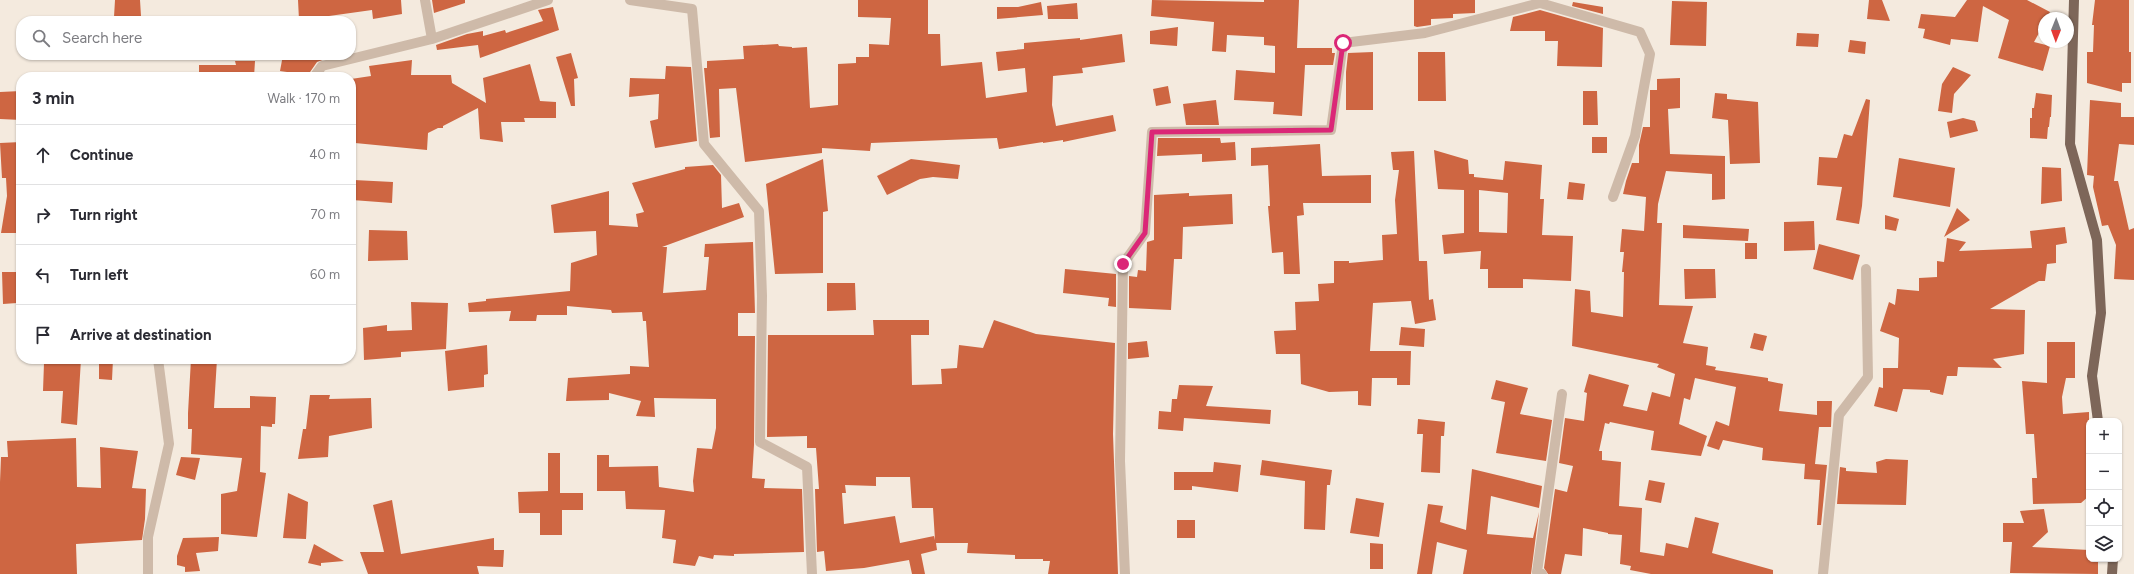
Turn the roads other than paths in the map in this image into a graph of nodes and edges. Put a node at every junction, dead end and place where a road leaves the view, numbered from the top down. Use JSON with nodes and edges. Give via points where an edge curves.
{"nodes":[{"id":1,"x":425,"y":0,"type":"edge"},
{"id":2,"x":548,"y":0,"type":"edge"},
{"id":3,"x":630,"y":0,"type":"edge"},
{"id":4,"x":2074,"y":0,"type":"edge"},
{"id":5,"x":1540,"y":1,"type":"edge"},
{"id":6,"x":432,"y":39,"type":"junction"},
{"id":7,"x":356,"y":58,"type":"edge"},
{"id":8,"x":346,"y":60,"type":"edge"},
{"id":9,"x":318,"y":72,"type":"edge"},
{"id":10,"x":1612,"y":197,"type":"dead end"},
{"id":11,"x":1866,"y":269,"type":"dead end"},
{"id":12,"x":159,"y":364,"type":"edge"},
{"id":13,"x":1562,"y":394,"type":"dead end"},
{"id":14,"x":2098,"y":418,"type":"edge"},
{"id":15,"x":2113,"y":562,"type":"edge"},
{"id":16,"x":148,"y":574,"type":"edge"},
{"id":17,"x":812,"y":574,"type":"edge"},
{"id":18,"x":1125,"y":574,"type":"edge"},
{"id":19,"x":1542,"y":574,"type":"edge"},
{"id":20,"x":1823,"y":574,"type":"edge"},
{"id":21,"x":2112,"y":574,"type":"edge"}],
"edges":[{"from":1,"to":6,"type":"street"},
{"from":2,"to":6,"type":"street"},
{"from":3,"to":17,"type":"street","via":[[692,9],[704,144],[759,211],[762,296],[760,442],[807,467]]},
{"from":4,"to":14,"type":"main road","via":[[2070,144],[2097,240],[2101,312],[2092,376]]},
{"from":5,"to":10,"type":"street","via":[[1640,32],[1650,54],[1635,136]]},
{"from":5,"to":18,"type":"street","via":[[1425,34],[1343,43],[1331,130],[1152,132],[1145,233],[1123,264],[1120,461]]},
{"from":6,"to":7,"type":"street"},
{"from":8,"to":9,"type":"street","via":[[322,66]]},
{"from":11,"to":20,"type":"street","via":[[1868,378],[1839,415]]},
{"from":12,"to":16,"type":"street","via":[[169,444],[148,537]]},
{"from":13,"to":19,"type":"street","via":[[1537,572]]},
{"from":15,"to":21,"type":"main road"}]}
